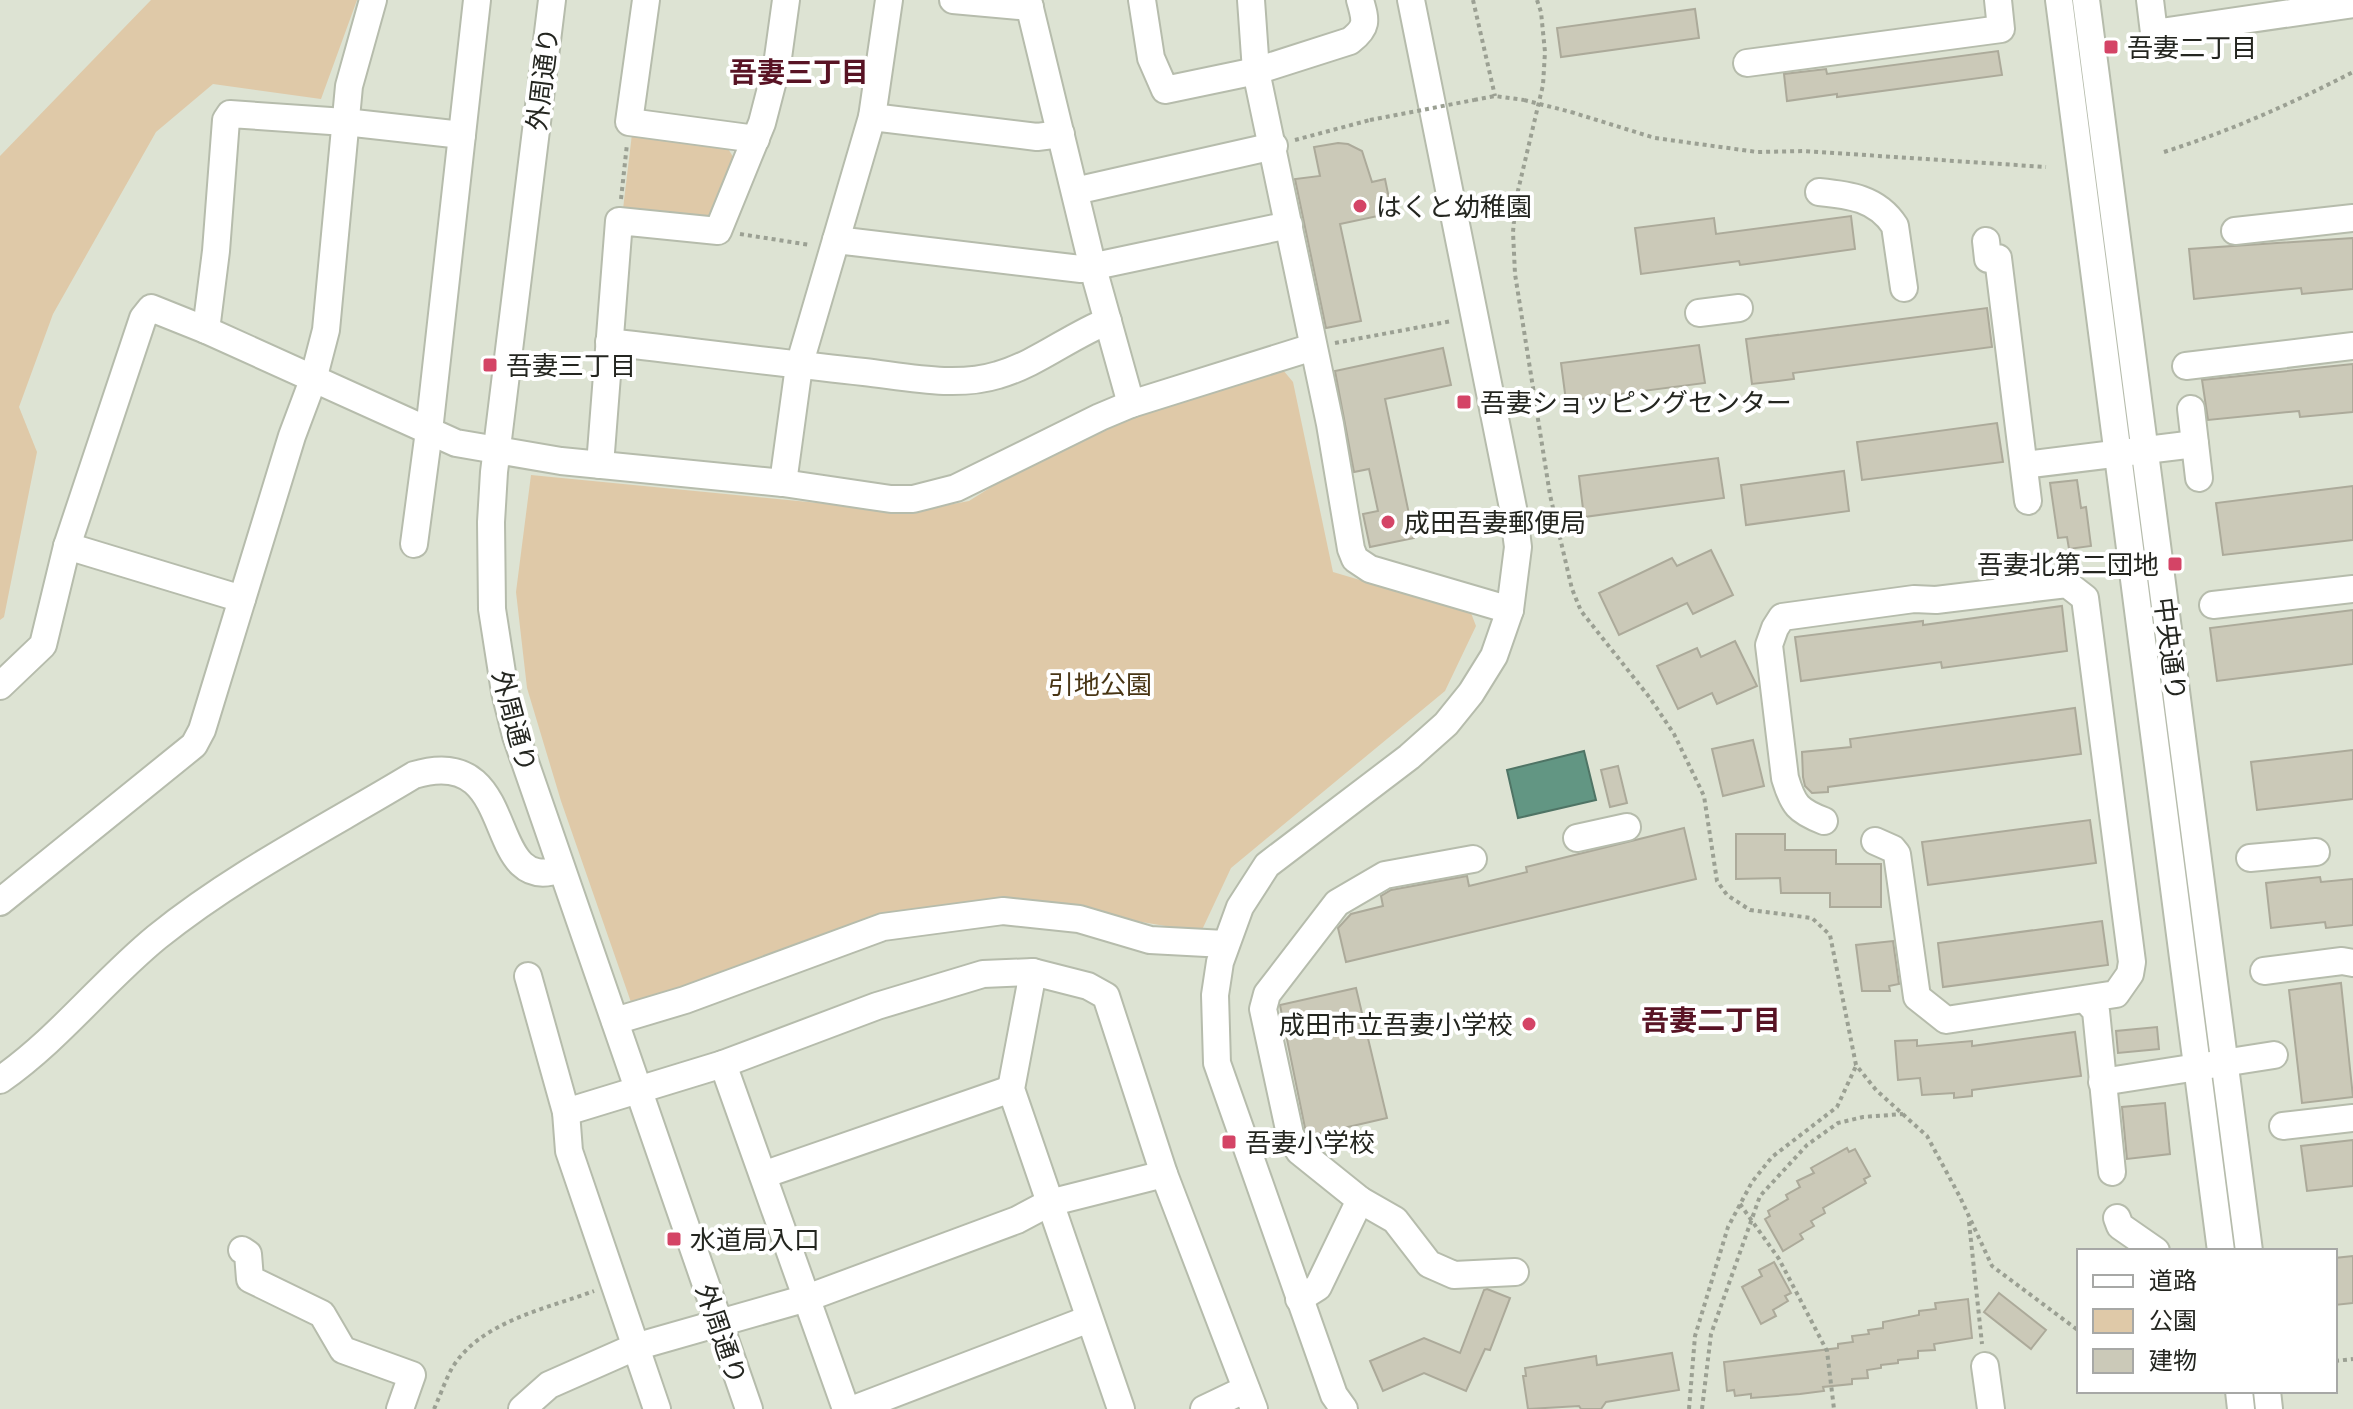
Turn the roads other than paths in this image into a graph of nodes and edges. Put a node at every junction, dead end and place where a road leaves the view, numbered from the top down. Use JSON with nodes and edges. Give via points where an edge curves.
{"nodes":[{"id":1,"x":373,"y":0,"type":"edge"},
{"id":2,"x":477,"y":0,"type":"edge"},
{"id":3,"x":552,"y":0,"type":"edge"},
{"id":4,"x":646,"y":0,"type":"edge"},
{"id":5,"x":786,"y":0,"type":"edge"},
{"id":6,"x":889,"y":0,"type":"edge"},
{"id":7,"x":953,"y":0,"type":"edge"},
{"id":8,"x":1142,"y":0,"type":"edge"},
{"id":9,"x":1251,"y":0,"type":"edge"},
{"id":10,"x":1360,"y":0,"type":"edge"},
{"id":11,"x":1411,"y":0,"type":"edge"},
{"id":12,"x":1998,"y":0,"type":"edge"},
{"id":13,"x":2059,"y":0,"type":"edge"},
{"id":14,"x":2086,"y":0,"type":"edge"},
{"id":15,"x":2150,"y":0,"type":"edge"},
{"id":16,"x":1029,"y":3,"type":"edge"},
{"id":17,"x":2353,"y":4,"type":"edge"},
{"id":18,"x":1747,"y":63,"type":"dead end"},
{"id":19,"x":1256,"y":71,"type":"junction"},
{"id":20,"x":872,"y":117,"type":"junction"},
{"id":21,"x":345,"y":122,"type":"junction"},
{"id":22,"x":1061,"y":134,"type":"junction"},
{"id":23,"x":462,"y":135,"type":"junction"},
{"id":24,"x":756,"y":139,"type":"junction"},
{"id":25,"x":1274,"y":146,"type":"junction"},
{"id":26,"x":1075,"y":191,"type":"junction"},
{"id":27,"x":1819,"y":192,"type":"dead end"},
{"id":28,"x":2353,"y":218,"type":"edge"},
{"id":29,"x":1289,"y":225,"type":"junction"},
{"id":30,"x":2235,"y":231,"type":"dead end"},
{"id":31,"x":1986,"y":241,"type":"dead end"},
{"id":32,"x":835,"y":244,"type":"junction"},
{"id":33,"x":1093,"y":268,"type":"junction"},
{"id":34,"x":1904,"y":288,"type":"dead end"},
{"id":35,"x":1739,"y":308,"type":"dead end"},
{"id":36,"x":1699,"y":313,"type":"dead end"},
{"id":37,"x":1108,"y":321,"type":"junction"},
{"id":38,"x":206,"y":330,"type":"junction"},
{"id":39,"x":609,"y":342,"type":"junction"},
{"id":40,"x":2353,"y":346,"type":"edge"},
{"id":41,"x":1313,"y":347,"type":"junction"},
{"id":42,"x":799,"y":366,"type":"junction"},
{"id":43,"x":2186,"y":366,"type":"dead end"},
{"id":44,"x":313,"y":380,"type":"junction"},
{"id":45,"x":1131,"y":404,"type":"junction"},
{"id":46,"x":2191,"y":409,"type":"dead end"},
{"id":47,"x":429,"y":431,"type":"junction"},
{"id":48,"x":2195,"y":444,"type":"junction"},
{"id":49,"x":498,"y":450,"type":"junction"},
{"id":50,"x":2146,"y":450,"type":"junction"},
{"id":51,"x":2118,"y":453,"type":"junction"},
{"id":52,"x":600,"y":465,"type":"junction"},
{"id":53,"x":2024,"y":465,"type":"junction"},
{"id":54,"x":783,"y":483,"type":"junction"},
{"id":55,"x":2206,"y":484,"type":"dead end"},
{"id":56,"x":2028,"y":501,"type":"dead end"},
{"id":57,"x":414,"y":544,"type":"dead end"},
{"id":58,"x":67,"y":546,"type":"junction"},
{"id":59,"x":2353,"y":589,"type":"edge"},
{"id":60,"x":242,"y":599,"type":"junction"},
{"id":61,"x":2213,"y":605,"type":"dead end"},
{"id":62,"x":1510,"y":610,"type":"junction"},
{"id":63,"x":0,"y":686,"type":"edge"},
{"id":64,"x":1824,"y":821,"type":"dead end"},
{"id":65,"x":1627,"y":827,"type":"dead end"},
{"id":66,"x":1577,"y":838,"type":"dead end"},
{"id":67,"x":1875,"y":841,"type":"dead end"},
{"id":68,"x":2316,"y":852,"type":"dead end"},
{"id":69,"x":2250,"y":858,"type":"dead end"},
{"id":70,"x":1473,"y":859,"type":"dead end"},
{"id":71,"x":561,"y":869,"type":"junction"},
{"id":72,"x":0,"y":902,"type":"edge"},
{"id":73,"x":1225,"y":944,"type":"junction"},
{"id":74,"x":2353,"y":963,"type":"edge"},
{"id":75,"x":2264,"y":971,"type":"dead end"},
{"id":76,"x":1033,"y":972,"type":"junction"},
{"id":77,"x":528,"y":976,"type":"dead end"},
{"id":78,"x":2092,"y":1012,"type":"junction"},
{"id":79,"x":615,"y":1021,"type":"junction"},
{"id":80,"x":2274,"y":1055,"type":"dead end"},
{"id":81,"x":2225,"y":1063,"type":"junction"},
{"id":82,"x":723,"y":1064,"type":"junction"},
{"id":83,"x":2197,"y":1067,"type":"junction"},
{"id":84,"x":0,"y":1080,"type":"edge"},
{"id":85,"x":2102,"y":1082,"type":"junction"},
{"id":86,"x":1011,"y":1089,"type":"junction"},
{"id":87,"x":639,"y":1090,"type":"junction"},
{"id":88,"x":566,"y":1112,"type":"junction"},
{"id":89,"x":2353,"y":1118,"type":"edge"},
{"id":90,"x":2283,"y":1126,"type":"dead end"},
{"id":91,"x":2112,"y":1172,"type":"dead end"},
{"id":92,"x":1164,"y":1174,"type":"junction"},
{"id":93,"x":763,"y":1175,"type":"junction"},
{"id":94,"x":1360,"y":1200,"type":"junction"},
{"id":95,"x":1049,"y":1203,"type":"junction"},
{"id":96,"x":2117,"y":1218,"type":"dead end"},
{"id":97,"x":2153,"y":1249,"type":"edge"},
{"id":98,"x":2221,"y":1249,"type":"edge"},
{"id":99,"x":2249,"y":1249,"type":"edge"},
{"id":100,"x":242,"y":1250,"type":"dead end"},
{"id":101,"x":1515,"y":1272,"type":"dead end"},
{"id":102,"x":807,"y":1298,"type":"junction"},
{"id":103,"x":1299,"y":1299,"type":"junction"},
{"id":104,"x":1089,"y":1319,"type":"junction"},
{"id":105,"x":719,"y":1324,"type":"junction"},
{"id":106,"x":635,"y":1347,"type":"junction"},
{"id":107,"x":1985,"y":1366,"type":"road end"},
{"id":108,"x":1250,"y":1399,"type":"edge"},
{"id":109,"x":400,"y":1409,"type":"edge"},
{"id":110,"x":522,"y":1409,"type":"edge"},
{"id":111,"x":657,"y":1409,"type":"edge"},
{"id":112,"x":749,"y":1409,"type":"edge"},
{"id":113,"x":846,"y":1409,"type":"edge"},
{"id":114,"x":854,"y":1409,"type":"edge"},
{"id":115,"x":1121,"y":1409,"type":"edge"},
{"id":116,"x":1204,"y":1409,"type":"edge"},
{"id":117,"x":1344,"y":1409,"type":"edge"},
{"id":118,"x":1991,"y":1409,"type":"edge"}],
"edges":[{"from":1,"to":21,"type":"street","via":[[349,86]]},
{"from":2,"to":23,"type":"street"},
{"from":3,"to":49,"type":"street","name":"外周通り"},
{"from":4,"to":24,"type":"street","via":[[629,122]]},
{"from":5,"to":24,"type":"street","via":[[777,65]]},
{"from":6,"to":20,"type":"street"},
{"from":7,"to":16,"type":"street"},
{"from":8,"to":19,"type":"street","via":[[1151,58],[1165,90]]},
{"from":9,"to":19,"type":"street"},
{"from":10,"to":19,"type":"street","via":[[1365,22],[1350,41]]},
{"from":11,"to":62,"type":"street","via":[[1513,508],[1518,547]]},
{"from":12,"to":18,"type":"street","via":[[2001,29]]},
{"from":13,"to":51,"type":"street","name":"中央通り"},
{"from":14,"to":50,"type":"street","name":"中央通り"},
{"from":15,"to":17,"type":"street","via":[[2154,33]]},
{"from":16,"to":22,"type":"street"},
{"from":19,"to":25,"type":"street"},
{"from":20,"to":22,"type":"street","via":[[1037,137]]},
{"from":20,"to":32,"type":"street"},
{"from":21,"to":23,"type":"street"},
{"from":21,"to":38,"type":"street","via":[[230,114]]},
{"from":21,"to":44,"type":"street","via":[[326,330]]},
{"from":22,"to":26,"type":"street"},
{"from":23,"to":47,"type":"street"},
{"from":24,"to":39,"type":"street","via":[[718,231],[619,221]]},
{"from":25,"to":26,"type":"street"},
{"from":25,"to":29,"type":"street"},
{"from":26,"to":33,"type":"street"},
{"from":27,"to":34,"type":"street","via":[[1854,196],[1891,220]]},
{"from":28,"to":30,"type":"street"},
{"from":29,"to":33,"type":"street"},
{"from":29,"to":41,"type":"street"},
{"from":31,"to":53,"type":"street","via":[[1988,259],[1998,258]]},
{"from":32,"to":33,"type":"street"},
{"from":32,"to":42,"type":"street"},
{"from":33,"to":37,"type":"street"},
{"from":35,"to":36,"type":"street"},
{"from":37,"to":42,"type":"street","via":[[1029,362],[971,380]]},
{"from":37,"to":45,"type":"street"},
{"from":38,"to":44,"type":"street"},
{"from":38,"to":58,"type":"street","via":[[151,308],[143,318]]},
{"from":39,"to":42,"type":"street"},
{"from":39,"to":52,"type":"street"},
{"from":40,"to":43,"type":"street"},
{"from":41,"to":45,"type":"street"},
{"from":41,"to":62,"type":"street","via":[[1355,559],[1370,569]]},
{"from":42,"to":54,"type":"street"},
{"from":44,"to":47,"type":"street"},
{"from":44,"to":60,"type":"street"},
{"from":45,"to":54,"type":"street","via":[[984,475],[913,499]]},
{"from":46,"to":48,"type":"street"},
{"from":47,"to":49,"type":"street","via":[[456,443]]},
{"from":47,"to":57,"type":"street"},
{"from":48,"to":50,"type":"street"},
{"from":48,"to":55,"type":"street"},
{"from":49,"to":52,"type":"street"},
{"from":49,"to":71,"type":"street","name":"外周通り","via":[[491,565],[498,649],[516,736]]},
{"from":50,"to":51,"type":"street"},
{"from":50,"to":81,"type":"street","name":"中央通り"},
{"from":51,"to":53,"type":"street"},
{"from":51,"to":83,"type":"street","name":"中央通り"},
{"from":52,"to":54,"type":"street"},
{"from":53,"to":56,"type":"street"},
{"from":58,"to":60,"type":"street"},
{"from":58,"to":63,"type":"street","via":[[43,645]]},
{"from":59,"to":61,"type":"street"},
{"from":60,"to":72,"type":"street","via":[[194,745]]},
{"from":62,"to":73,"type":"street","via":[[1494,656],[1446,724],[1267,865],[1240,907]]},
{"from":64,"to":78,"type":"street","via":[[1803,813],[1785,778],[1769,645],[1782,617],[2067,584],[2085,598],[2132,962],[2116,994]]},
{"from":65,"to":66,"type":"street"},
{"from":67,"to":78,"type":"street","via":[[1897,854],[1917,997],[1929,1009],[1946,1020]]},
{"from":68,"to":69,"type":"street"},
{"from":70,"to":94,"type":"street","via":[[1385,875],[1337,903],[1267,994],[1263,1009],[1290,1134],[1299,1151]]},
{"from":71,"to":79,"type":"street","name":"外周通り"},
{"from":71,"to":84,"type":"street","via":[[535,872],[523,867],[486,794],[464,773],[414,775],[185,915],[29,1060]]},
{"from":73,"to":79,"type":"street","via":[[1150,940],[1079,919],[1003,911],[883,927]]},
{"from":73,"to":103,"type":"street","via":[[1215,995],[1217,1063]]},
{"from":74,"to":75,"type":"street"},
{"from":76,"to":82,"type":"street","via":[[983,974],[877,1006]]},
{"from":76,"to":86,"type":"street"},
{"from":76,"to":92,"type":"street","via":[[1106,996]]},
{"from":77,"to":88,"type":"street"},
{"from":78,"to":85,"type":"street"},
{"from":79,"to":87,"type":"street","name":"外周通り"},
{"from":80,"to":81,"type":"street"},
{"from":81,"to":83,"type":"street"},
{"from":81,"to":99,"type":"street","name":"中央通り"},
{"from":82,"to":87,"type":"street"},
{"from":82,"to":93,"type":"street"},
{"from":83,"to":85,"type":"street"},
{"from":83,"to":98,"type":"street","name":"中央通り"},
{"from":85,"to":91,"type":"street"},
{"from":86,"to":93,"type":"street"},
{"from":86,"to":95,"type":"street"},
{"from":87,"to":88,"type":"street"},
{"from":87,"to":105,"type":"street","name":"外周通り"},
{"from":88,"to":106,"type":"street","via":[[569,1151]]},
{"from":89,"to":90,"type":"street"},
{"from":92,"to":95,"type":"street"},
{"from":92,"to":108,"type":"street"},
{"from":93,"to":102,"type":"street"},
{"from":94,"to":101,"type":"street","via":[[1395,1220],[1429,1264],[1454,1275]]},
{"from":94,"to":103,"type":"street","via":[[1318,1287]]},
{"from":95,"to":102,"type":"street","via":[[1017,1220]]},
{"from":95,"to":104,"type":"street"},
{"from":96,"to":97,"type":"street","via":[[2120,1226]]},
{"from":100,"to":109,"type":"street","via":[[248,1254],[250,1279],[322,1314],[343,1350],[412,1375]]},
{"from":102,"to":105,"type":"street"},
{"from":102,"to":113,"type":"street"},
{"from":103,"to":117,"type":"street"},
{"from":104,"to":114,"type":"street"},
{"from":104,"to":115,"type":"street"},
{"from":105,"to":106,"type":"street"},
{"from":105,"to":112,"type":"street","name":"外周通り"},
{"from":106,"to":110,"type":"street","via":[[549,1385]]},
{"from":106,"to":111,"type":"street"},
{"from":107,"to":118,"type":"street"},
{"from":108,"to":116,"type":"street"}]}
